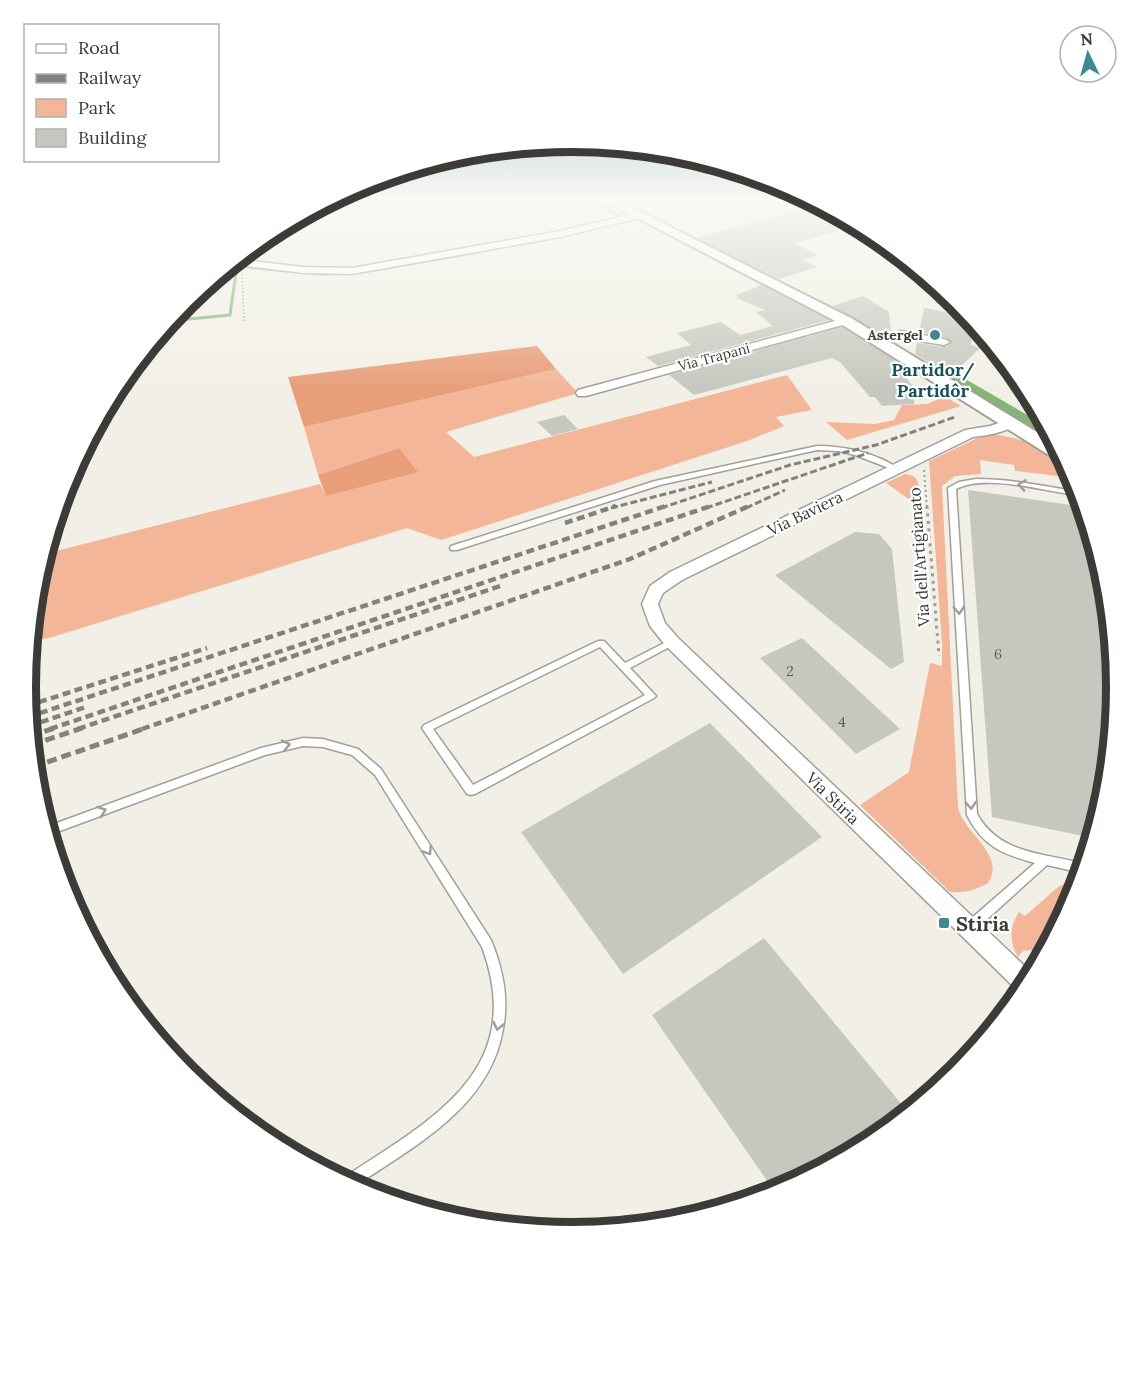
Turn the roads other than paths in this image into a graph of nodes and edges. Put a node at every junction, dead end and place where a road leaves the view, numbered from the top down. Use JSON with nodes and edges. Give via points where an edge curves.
{"nodes":[{"id":1,"x":402,"y":262,"type":"edge"},
{"id":2,"x":731,"y":262,"type":"edge"},
{"id":3,"x":244,"y":263,"type":"edge"},
{"id":4,"x":846,"y":321,"type":"junction"},
{"id":5,"x":878,"y":341,"type":"junction"},
{"id":6,"x":944,"y":342,"type":"dead end"},
{"id":7,"x":582,"y":393,"type":"dead end"},
{"id":8,"x":994,"y":413,"type":"junction"},
{"id":9,"x":1011,"y":423,"type":"junction"},
{"id":10,"x":970,"y":433,"type":"junction"},
{"id":11,"x":1049,"y":447,"type":"edge"},
{"id":12,"x":896,"y":469,"type":"junction"},
{"id":13,"x":1069,"y":492,"type":"edge"},
{"id":14,"x":454,"y":548,"type":"dead end"},
{"id":15,"x":650,"y":604,"type":"joint"},
{"id":16,"x":672,"y":642,"type":"junction"},
{"id":17,"x":624,"y":667,"type":"junction"},
{"id":18,"x":55,"y":828,"type":"edge"},
{"id":19,"x":1046,"y":860,"type":"junction"},
{"id":20,"x":1075,"y":866,"type":"edge"},
{"id":21,"x":968,"y":929,"type":"junction"},
{"id":22,"x":1020,"y":978,"type":"edge"},
{"id":23,"x":357,"y":1177,"type":"edge"}],
"edges":[{"from":1,"to":3,"type":"street","via":[[352,271]]},
{"from":2,"to":4,"type":"street"},
{"from":4,"to":5,"type":"street"},
{"from":4,"to":7,"type":"street","name":"Via Trapani"},
{"from":5,"to":6,"type":"street","via":[[901,334]]},
{"from":5,"to":8,"type":"street"},
{"from":8,"to":9,"type":"street"},
{"from":8,"to":10,"type":"street","name":"Via Baviera"},
{"from":9,"to":10,"type":"street","name":"Via Baviera"},
{"from":9,"to":11,"type":"street"},
{"from":10,"to":12,"type":"street","name":"Via Baviera"},
{"from":12,"to":14,"type":"lane","via":[[856,451],[817,448],[658,483]]},
{"from":12,"to":15,"type":"street","name":"Via Baviera","via":[[676,576],[656,590]]},
{"from":13,"to":19,"type":"lane","one_way":true,"via":[[984,480],[968,480],[952,488],[972,815],[980,831],[998,844]]},
{"from":15,"to":16,"type":"street","name":"Via Stiria","via":[[658,626]]},
{"from":16,"to":17,"type":"lane"},
{"from":16,"to":21,"type":"street","name":"Via Stiria"},
{"from":17,"to":17,"type":"lane","via":[[601,643],[428,728],[471,792],[651,696]]},
{"from":18,"to":23,"type":"lane","one_way":true,"via":[[264,751],[303,742],[356,752],[378,772],[488,944],[498,976],[501,1012],[492,1048],[471,1090],[433,1125]]},
{"from":19,"to":20,"type":"lane"},
{"from":19,"to":21,"type":"lane"},
{"from":21,"to":22,"type":"street","name":"Via Stiria"}]}
